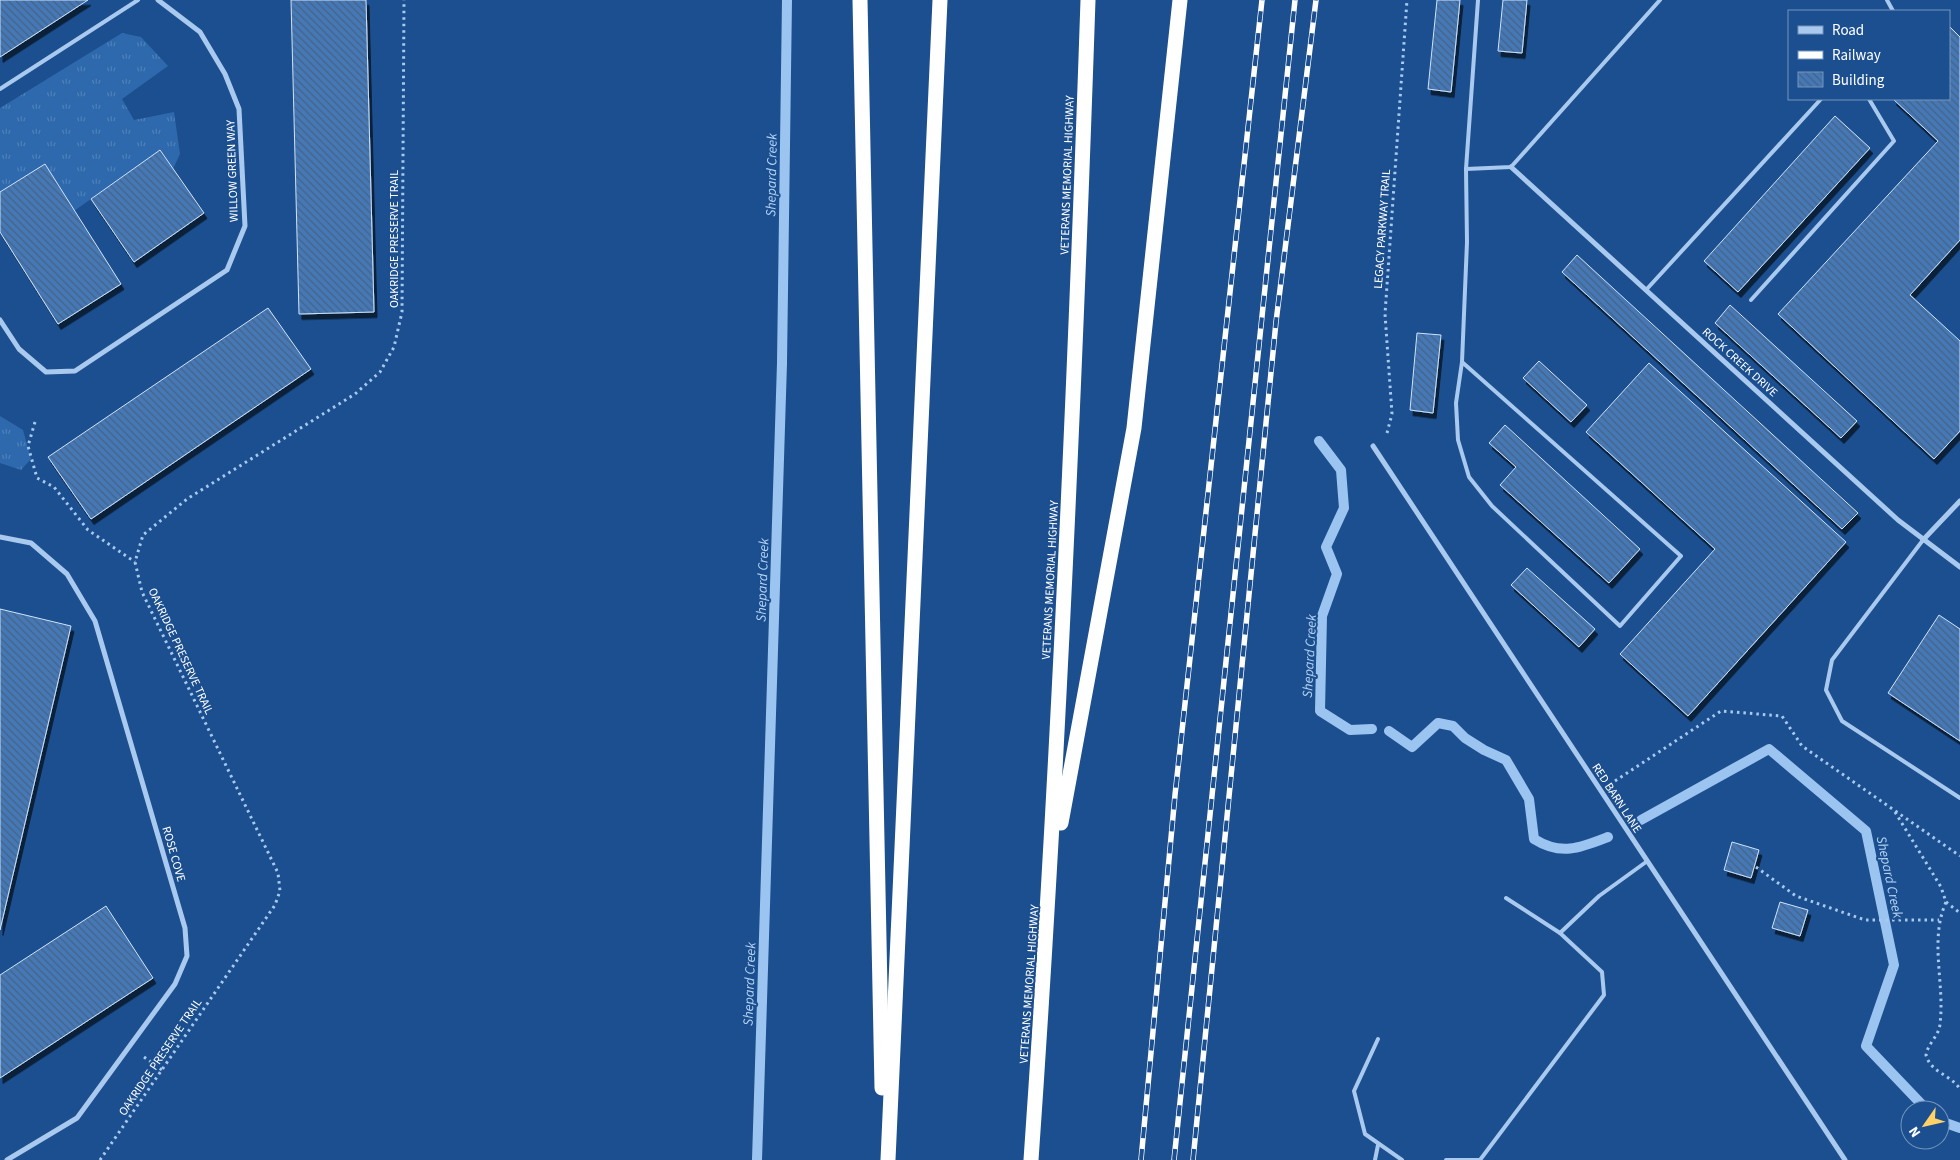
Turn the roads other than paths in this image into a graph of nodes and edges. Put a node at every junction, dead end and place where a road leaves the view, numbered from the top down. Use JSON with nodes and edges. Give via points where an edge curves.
{"nodes":[{"id":1,"x":138,"y":0,"type":"edge"},
{"id":2,"x":158,"y":0,"type":"edge"},
{"id":3,"x":860,"y":0,"type":"edge"},
{"id":4,"x":940,"y":0,"type":"edge"},
{"id":5,"x":1088,"y":0,"type":"edge"},
{"id":6,"x":1180,"y":0,"type":"edge"},
{"id":7,"x":1478,"y":0,"type":"edge"},
{"id":8,"x":1660,"y":0,"type":"edge"},
{"id":9,"x":0,"y":89,"type":"edge"},
{"id":10,"x":1820,"y":100,"type":"edge"},
{"id":11,"x":1870,"y":100,"type":"edge"},
{"id":12,"x":1511,"y":167,"type":"junction"},
{"id":13,"x":1466,"y":169,"type":"junction"},
{"id":14,"x":1646,"y":290,"type":"junction"},
{"id":15,"x":1751,"y":300,"type":"dead end"},
{"id":16,"x":0,"y":320,"type":"edge"},
{"id":17,"x":1462,"y":362,"type":"junction"},
{"id":18,"x":1373,"y":446,"type":"dead end"},
{"id":19,"x":1960,"y":500,"type":"edge"},
{"id":20,"x":0,"y":537,"type":"edge"},
{"id":21,"x":1923,"y":540,"type":"junction"},
{"id":22,"x":1960,"y":567,"type":"edge"},
{"id":23,"x":1960,"y":798,"type":"edge"},
{"id":24,"x":1646,"y":862,"type":"junction"},
{"id":25,"x":1051,"y":879,"type":"junction"},
{"id":26,"x":1506,"y":898,"type":"dead end"},
{"id":27,"x":1560,"y":933,"type":"junction"},
{"id":28,"x":1378,"y":1039,"type":"dead end"},
{"id":29,"x":1378,"y":1145,"type":"junction"},
{"id":30,"x":7,"y":1160,"type":"edge"},
{"id":31,"x":884,"y":1160,"type":"edge"},
{"id":32,"x":888,"y":1160,"type":"edge"},
{"id":33,"x":1031,"y":1160,"type":"edge"},
{"id":34,"x":1376,"y":1160,"type":"edge"},
{"id":35,"x":1402,"y":1160,"type":"edge"},
{"id":36,"x":1446,"y":1160,"type":"edge"},
{"id":37,"x":1845,"y":1160,"type":"edge"}],
"edges":[{"from":1,"to":9,"type":"lane"},
{"from":2,"to":16,"type":"street","name":"WILLOW GREEN WAY","via":[[200,32],[225,74],[240,108],[245,226],[227,270],[75,371],[46,372],[19,349]]},
{"from":3,"to":31,"type":"highway"},
{"from":4,"to":32,"type":"highway"},
{"from":5,"to":25,"type":"highway","name":"VETERANS MEMORIAL HIGHWAY","via":[[1077,324]]},
{"from":6,"to":25,"type":"highway","via":[[1134,428]]},
{"from":7,"to":13,"type":"lane"},
{"from":8,"to":12,"type":"lane"},
{"from":10,"to":14,"type":"lane"},
{"from":11,"to":15,"type":"lane","via":[[1894,141]]},
{"from":12,"to":13,"type":"lane"},
{"from":12,"to":14,"type":"street","name":"ROCK CREEK DRIVE"},
{"from":13,"to":17,"type":"lane","via":[[1467,242]]},
{"from":14,"to":21,"type":"street","name":"ROCK CREEK DRIVE"},
{"from":17,"to":17,"type":"lane","via":[[1456,403],[1458,440],[1469,477],[1492,506],[1620,626],[1681,556]]},
{"from":18,"to":24,"type":"street","name":"RED BARN LANE"},
{"from":19,"to":21,"type":"street"},
{"from":20,"to":30,"type":"street","name":"ROSE COVE","via":[[31,543],[67,574],[95,621],[185,928],[187,956],[175,984],[77,1118]]},
{"from":21,"to":22,"type":"street","name":"ROCK CREEK DRIVE"},
{"from":21,"to":23,"type":"lane","via":[[1832,660],[1826,690],[1842,720]]},
{"from":24,"to":27,"type":"lane","via":[[1599,896]]},
{"from":24,"to":37,"type":"street","name":"RED BARN LANE"},
{"from":25,"to":33,"type":"highway","name":"VETERANS MEMORIAL HIGHWAY"},
{"from":26,"to":27,"type":"lane"},
{"from":27,"to":36,"type":"lane","via":[[1602,972],[1604,995],[1480,1160]]},
{"from":28,"to":29,"type":"lane","via":[[1354,1091],[1365,1134]]},
{"from":29,"to":34,"type":"lane"},
{"from":29,"to":35,"type":"lane"}]}
